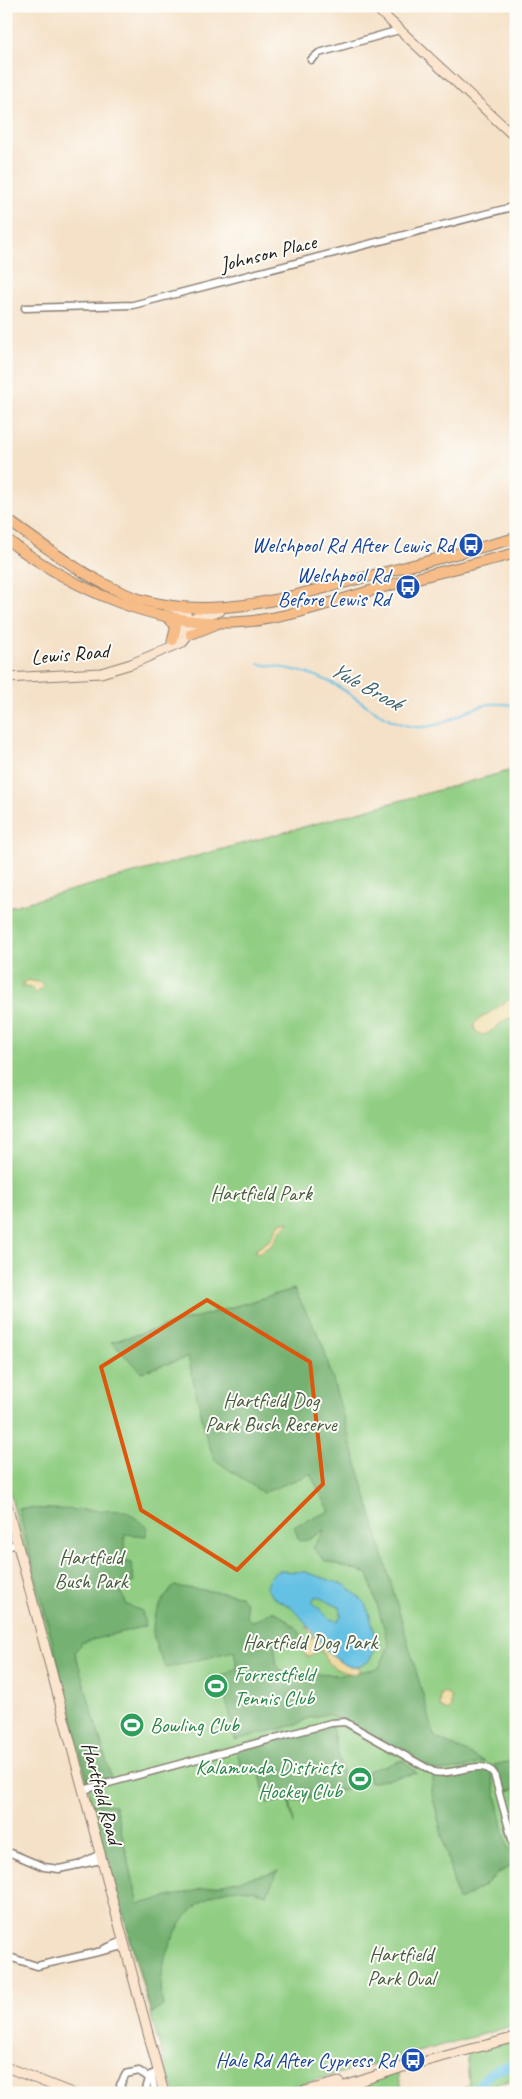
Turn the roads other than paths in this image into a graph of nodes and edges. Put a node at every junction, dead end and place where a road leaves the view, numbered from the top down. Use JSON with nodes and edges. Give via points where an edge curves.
{"nodes":[{"id":1,"x":374,"y":6,"type":"edge"},
{"id":2,"x":399,"y":30,"type":"junction"},
{"id":3,"x":310,"y":60,"type":"dead end"},
{"id":4,"x":516,"y":138,"type":"edge"},
{"id":5,"x":516,"y":206,"type":"edge"},
{"id":6,"x":25,"y":308,"type":"dead end"},
{"id":7,"x":6,"y":519,"type":"edge"},
{"id":8,"x":516,"y":538,"type":"edge"},
{"id":9,"x":6,"y":539,"type":"edge"},
{"id":10,"x":516,"y":553,"type":"edge"},
{"id":11,"x":160,"y":604,"type":"junction"},
{"id":12,"x":228,"y":608,"type":"junction"},
{"id":13,"x":166,"y":615,"type":"junction"},
{"id":14,"x":192,"y":620,"type":"junction"},
{"id":15,"x":225,"y":622,"type":"junction"},
{"id":16,"x":191,"y":634,"type":"junction"},
{"id":17,"x":173,"y":640,"type":"junction"},
{"id":18,"x":162,"y":649,"type":"junction"},
{"id":19,"x":6,"y":678,"type":"edge"},
{"id":20,"x":6,"y":1502,"type":"edge"},
{"id":21,"x":17,"y":1542,"type":"junction"},
{"id":22,"x":6,"y":1543,"type":"edge"},
{"id":23,"x":6,"y":1547,"type":"edge"},
{"id":24,"x":83,"y":1790,"type":"junction"},
{"id":25,"x":6,"y":1851,"type":"edge"},
{"id":26,"x":516,"y":1854,"type":"edge"},
{"id":27,"x":101,"y":1857,"type":"junction"},
{"id":28,"x":124,"y":1944,"type":"junction"},
{"id":29,"x":6,"y":1956,"type":"edge"},
{"id":30,"x":516,"y":2037,"type":"edge"},
{"id":31,"x":7,"y":2069,"type":"edge"},
{"id":32,"x":153,"y":2076,"type":"junction"},
{"id":33,"x":362,"y":2079,"type":"junction"},
{"id":34,"x":72,"y":2093,"type":"edge"},
{"id":35,"x":124,"y":2093,"type":"edge"},
{"id":36,"x":145,"y":2093,"type":"edge"},
{"id":37,"x":155,"y":2093,"type":"edge"},
{"id":38,"x":164,"y":2093,"type":"edge"},
{"id":39,"x":298,"y":2093,"type":"edge"},
{"id":40,"x":323,"y":2093,"type":"edge"}],
"edges":[{"from":1,"to":2,"type":"street"},
{"from":2,"to":3,"type":"street","via":[[319,53]]},
{"from":2,"to":4,"type":"street"},
{"from":5,"to":6,"type":"street","name":"Johnson Place","via":[[133,305]]},
{"from":7,"to":11,"type":"main road","via":[[62,558],[111,586]]},
{"from":8,"to":12,"type":"main road","via":[[303,594]]},
{"from":9,"to":13,"type":"main road","via":[[94,592],[123,604]]},
{"from":10,"to":15,"type":"main road","via":[[269,618]]},
{"from":11,"to":12,"type":"main road"},
{"from":11,"to":14,"type":"street"},
{"from":12,"to":14,"type":"street","name":"Lewis Road"},
{"from":13,"to":14,"type":"main road"},
{"from":13,"to":17,"type":"main road","via":[[176,626]]},
{"from":14,"to":15,"type":"main road"},
{"from":14,"to":16,"type":"street","via":[[194,628]]},
{"from":14,"to":17,"type":"street","name":"Lewis Road"},
{"from":15,"to":16,"type":"main road"},
{"from":16,"to":18,"type":"street","name":"Lewis Road","via":[[183,642]]},
{"from":17,"to":18,"type":"street","name":"Lewis Road"},
{"from":18,"to":19,"type":"street","name":"Lewis Road","via":[[131,664],[101,673]]},
{"from":20,"to":21,"type":"street","name":"Hartfield Road"},
{"from":21,"to":22,"type":"street"},
{"from":21,"to":23,"type":"street"},
{"from":21,"to":24,"type":"street","name":"Hartfield Road"},
{"from":24,"to":26,"type":"street","via":[[331,1723],[345,1722],[434,1772],[448,1774],[482,1766],[490,1769]]},
{"from":24,"to":27,"type":"street","name":"Hartfield Road"},
{"from":25,"to":27,"type":"street","via":[[44,1867],[59,1869]]},
{"from":27,"to":28,"type":"street","name":"Hartfield Road"},
{"from":28,"to":29,"type":"street","via":[[36,1966]]},
{"from":28,"to":32,"type":"street","name":"Hartfield Road"},
{"from":30,"to":33,"type":"street"},
{"from":31,"to":34,"type":"street"},
{"from":32,"to":35,"type":"street","via":[[140,2071],[126,2074],[120,2085]]},
{"from":32,"to":36,"type":"street"},
{"from":32,"to":37,"type":"street"},
{"from":32,"to":38,"type":"street","name":"Hartfield Road"},
{"from":33,"to":39,"type":"street"},
{"from":33,"to":40,"type":"street"}]}
